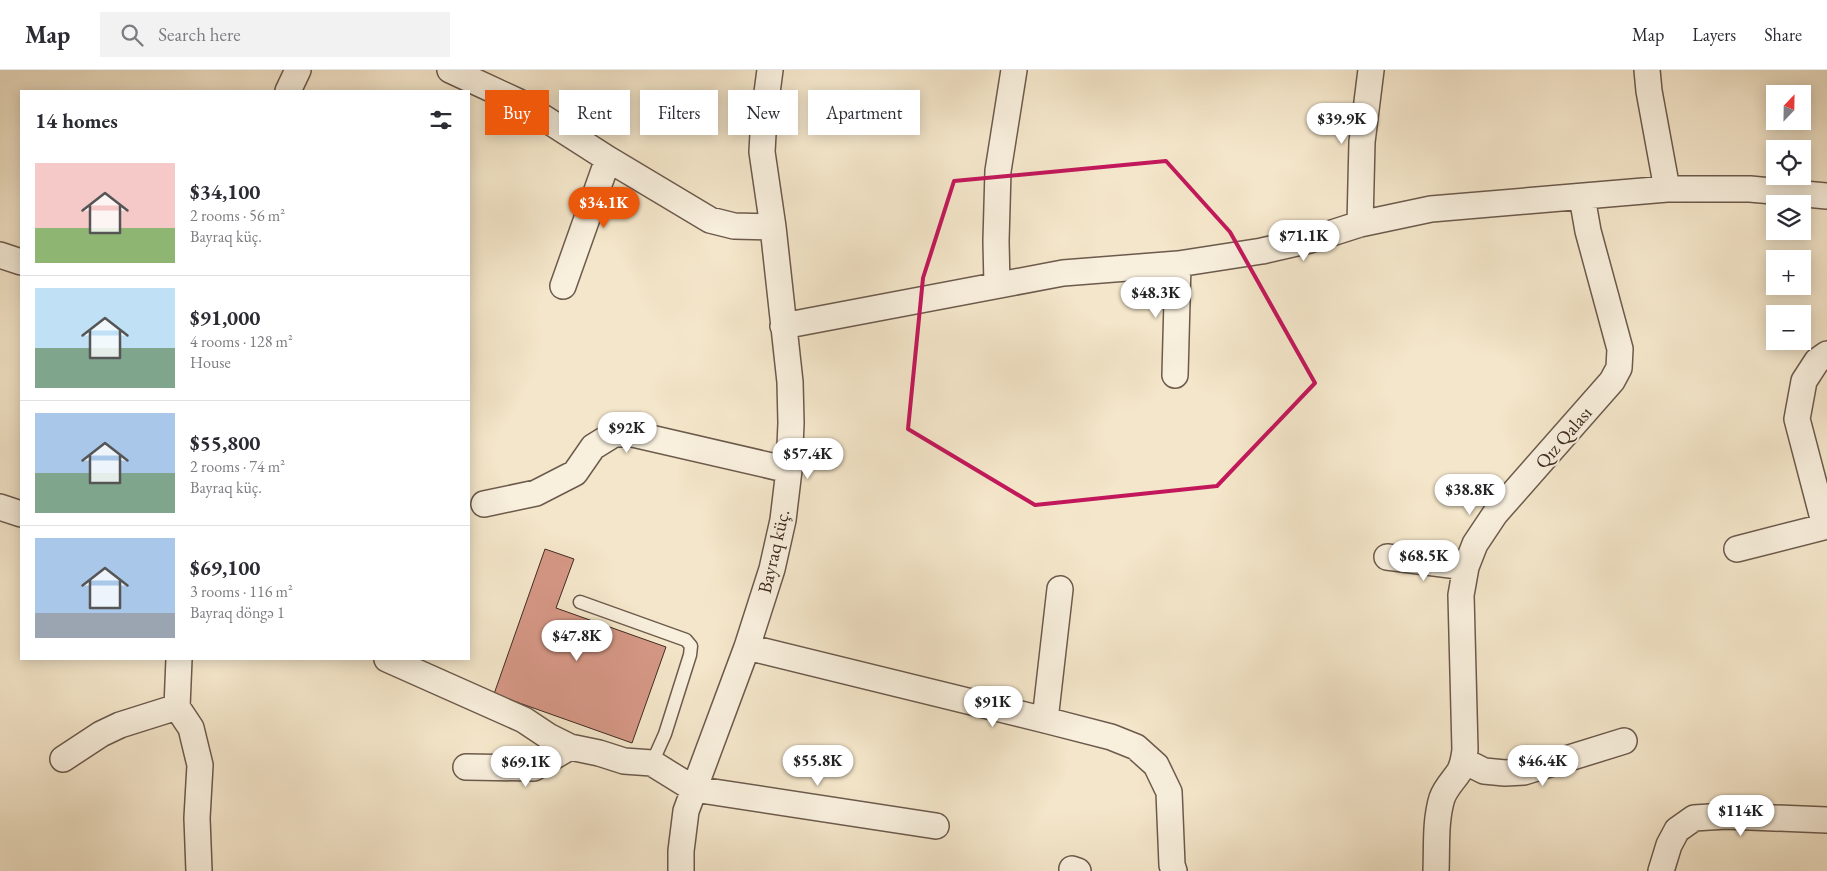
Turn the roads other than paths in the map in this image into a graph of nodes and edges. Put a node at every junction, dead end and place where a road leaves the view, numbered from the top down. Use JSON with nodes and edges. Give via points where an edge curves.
{"nodes":[{"id":1,"x":298,"y":70,"type":"edge"},
{"id":2,"x":450,"y":70,"type":"edge"},
{"id":3,"x":770,"y":70,"type":"edge"},
{"id":4,"x":1014,"y":70,"type":"edge"},
{"id":5,"x":1371,"y":70,"type":"edge"},
{"id":6,"x":1647,"y":70,"type":"edge"},
{"id":7,"x":288,"y":90,"type":"edge"},
{"id":8,"x":608,"y":159,"type":"junction"},
{"id":9,"x":1667,"y":189,"type":"junction"},
{"id":10,"x":1827,"y":196,"type":"edge"},
{"id":11,"x":1582,"y":197,"type":"junction"},
{"id":12,"x":1360,"y":224,"type":"junction"},
{"id":13,"x":773,"y":227,"type":"junction"},
{"id":14,"x":0,"y":255,"type":"edge"},
{"id":15,"x":20,"y":262,"type":"edge"},
{"id":16,"x":1178,"y":264,"type":"junction"},
{"id":17,"x":997,"y":285,"type":"junction"},
{"id":18,"x":563,"y":286,"type":"dead end"},
{"id":19,"x":783,"y":326,"type":"junction"},
{"id":20,"x":1827,"y":354,"type":"edge"},
{"id":21,"x":1175,"y":375,"type":"dead end"},
{"id":22,"x":789,"y":470,"type":"junction"},
{"id":23,"x":484,"y":504,"type":"dead end"},
{"id":24,"x":0,"y":506,"type":"edge"},
{"id":25,"x":20,"y":514,"type":"edge"},
{"id":26,"x":1826,"y":526,"type":"edge"},
{"id":27,"x":1737,"y":549,"type":"dead end"},
{"id":28,"x":1387,"y":557,"type":"dead end"},
{"id":29,"x":1466,"y":567,"type":"junction"},
{"id":30,"x":1060,"y":588,"type":"dead end"},
{"id":31,"x":580,"y":602,"type":"dead end"},
{"id":32,"x":747,"y":647,"type":"junction"},
{"id":33,"x":179,"y":660,"type":"edge"},
{"id":34,"x":389,"y":660,"type":"edge"},
{"id":35,"x":177,"y":707,"type":"junction"},
{"id":36,"x":1045,"y":720,"type":"junction"},
{"id":37,"x":1624,"y":741,"type":"dead end"},
{"id":38,"x":570,"y":747,"type":"junction"},
{"id":39,"x":63,"y":759,"type":"dead end"},
{"id":40,"x":1464,"y":761,"type":"junction"},
{"id":41,"x":652,"y":763,"type":"junction"},
{"id":42,"x":466,"y":767,"type":"dead end"},
{"id":43,"x":694,"y":789,"type":"junction"},
{"id":44,"x":1827,"y":820,"type":"edge"},
{"id":45,"x":936,"y":826,"type":"dead end"},
{"id":46,"x":199,"y":871,"type":"edge"},
{"id":47,"x":681,"y":871,"type":"edge"},
{"id":48,"x":1174,"y":871,"type":"edge"},
{"id":49,"x":1436,"y":871,"type":"edge"},
{"id":50,"x":1661,"y":871,"type":"edge"}],
"edges":[{"from":1,"to":7,"type":"street"},
{"from":2,"to":8,"type":"street","via":[[519,102]]},
{"from":3,"to":13,"type":"street","name":"Bayraq küç.","via":[[762,152]]},
{"from":4,"to":17,"type":"street","via":[[998,171]]},
{"from":5,"to":12,"type":"street","via":[[1362,142]]},
{"from":6,"to":9,"type":"street"},
{"from":8,"to":13,"type":"street","via":[[710,220],[734,226]]},
{"from":8,"to":18,"type":"street"},
{"from":9,"to":10,"type":"street","via":[[1750,189]]},
{"from":9,"to":11,"type":"street"},
{"from":11,"to":12,"type":"street","via":[[1431,209]]},
{"from":11,"to":29,"type":"street","name":"Qız Qalası","via":[[1588,232],[1620,349],[1619,368],[1612,381],[1494,514],[1475,544]]},
{"from":12,"to":16,"type":"street","via":[[1310,240]]},
{"from":13,"to":19,"type":"street","name":"Bayraq küç."},
{"from":14,"to":15,"type":"street"},
{"from":16,"to":17,"type":"street","via":[[1064,273]]},
{"from":16,"to":21,"type":"street"},
{"from":17,"to":19,"type":"street"},
{"from":19,"to":22,"type":"street","name":"Bayraq küç.","via":[[790,382]]},
{"from":20,"to":26,"type":"street","via":[[1817,361],[1804,381],[1797,419]]},
{"from":22,"to":23,"type":"street","via":[[633,434],[614,434],[594,447],[575,473],[536,493]]},
{"from":22,"to":32,"type":"street","name":"Bayraq küç.","via":[[783,520],[772,569]]},
{"from":24,"to":25,"type":"street"},
{"from":26,"to":27,"type":"street"},
{"from":28,"to":29,"type":"street"},
{"from":29,"to":40,"type":"street","name":"Qız Qalası","via":[[1461,595]]},
{"from":30,"to":36,"type":"street"},
{"from":31,"to":41,"type":"lane","via":[[686,640],[691,646],[665,734]]},
{"from":32,"to":36,"type":"street"},
{"from":32,"to":43,"type":"street","name":"Bayraq küç."},
{"from":33,"to":35,"type":"street"},
{"from":34,"to":38,"type":"street","via":[[524,720]]},
{"from":35,"to":39,"type":"street","via":[[120,725]]},
{"from":35,"to":46,"type":"street","via":[[191,728],[200,765]]},
{"from":36,"to":48,"type":"street","via":[[1136,746],[1156,765],[1169,792]]},
{"from":37,"to":40,"type":"street","via":[[1524,772],[1484,770]]},
{"from":38,"to":41,"type":"street","via":[[624,761]]},
{"from":38,"to":42,"type":"street","via":[[534,768]]},
{"from":40,"to":49,"type":"street","name":"Qız Qalası","via":[[1442,797],[1438,815]]},
{"from":41,"to":43,"type":"street"},
{"from":43,"to":45,"type":"street"},
{"from":43,"to":47,"type":"street","name":"Bayraq küç.","via":[[686,811]]},
{"from":44,"to":50,"type":"street","via":[[1694,818],[1677,830]]}]}
